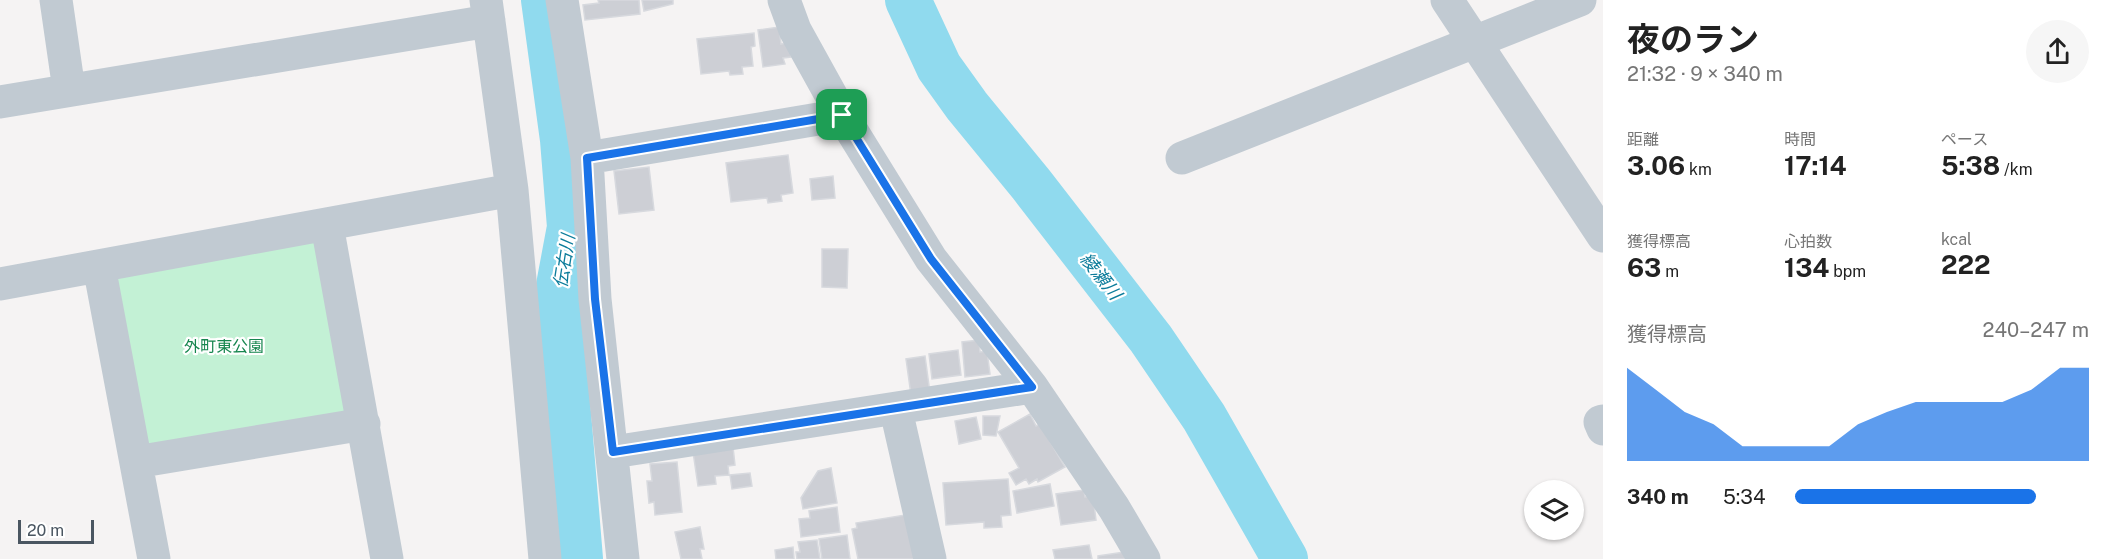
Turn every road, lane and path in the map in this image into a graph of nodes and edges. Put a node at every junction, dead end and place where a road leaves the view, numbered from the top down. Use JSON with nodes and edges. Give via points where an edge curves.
{"nodes":[{"id":1,"x":56,"y":0,"type":"edge"},
{"id":2,"x":562,"y":0,"type":"edge"},
{"id":3,"x":784,"y":0,"type":"edge"},
{"id":4,"x":1447,"y":0,"type":"edge"},
{"id":5,"x":1580,"y":0,"type":"edge"},
{"id":6,"x":487,"y":10,"type":"edge"},
{"id":7,"x":1476,"y":42,"type":"junction"},
{"id":8,"x":69,"y":90,"type":"junction"},
{"id":9,"x":0,"y":102,"type":"edge"},
{"id":10,"x":842,"y":115,"type":"junction"},
{"id":11,"x":587,"y":158,"type":"junction"},
{"id":12,"x":1182,"y":158,"type":"dead end"},
{"id":13,"x":512,"y":190,"type":"junction"},
{"id":14,"x":327,"y":225,"type":"junction"},
{"id":15,"x":1603,"y":236,"type":"edge"},
{"id":16,"x":99,"y":266,"type":"junction"},
{"id":17,"x":0,"y":284,"type":"edge"},
{"id":18,"x":1032,"y":387,"type":"junction"},
{"id":19,"x":896,"y":410,"type":"junction"},
{"id":20,"x":1603,"y":421,"type":"edge"},
{"id":21,"x":364,"y":424,"type":"junction"},
{"id":22,"x":1603,"y":429,"type":"edge"},
{"id":23,"x":613,"y":452,"type":"junction"},
{"id":24,"x":136,"y":462,"type":"junction"},
{"id":25,"x":154,"y":559,"type":"edge"},
{"id":26,"x":387,"y":559,"type":"edge"},
{"id":27,"x":545,"y":559,"type":"edge"},
{"id":28,"x":623,"y":559,"type":"edge"},
{"id":29,"x":930,"y":559,"type":"edge"},
{"id":30,"x":1144,"y":559,"type":"edge"}],
"edges":[{"from":1,"to":8,"type":"street"},
{"from":2,"to":11,"type":"street"},
{"from":3,"to":10,"type":"street","via":[[795,30]]},
{"from":4,"to":7,"type":"street"},
{"from":5,"to":7,"type":"street"},
{"from":6,"to":8,"type":"street"},
{"from":6,"to":13,"type":"street"},
{"from":7,"to":12,"type":"street"},
{"from":7,"to":15,"type":"street"},
{"from":8,"to":9,"type":"street"},
{"from":10,"to":11,"type":"street"},
{"from":10,"to":18,"type":"street","via":[[931,259]]},
{"from":11,"to":23,"type":"street","via":[[595,299]]},
{"from":13,"to":14,"type":"street"},
{"from":13,"to":27,"type":"street"},
{"from":14,"to":16,"type":"street"},
{"from":14,"to":21,"type":"street"},
{"from":16,"to":17,"type":"street"},
{"from":16,"to":24,"type":"street"},
{"from":18,"to":19,"type":"street"},
{"from":18,"to":30,"type":"street"},
{"from":19,"to":23,"type":"street"},
{"from":19,"to":29,"type":"street"},
{"from":20,"to":22,"type":"street"},
{"from":21,"to":24,"type":"street"},
{"from":21,"to":26,"type":"street"},
{"from":23,"to":28,"type":"street"},
{"from":24,"to":25,"type":"street"}]}
